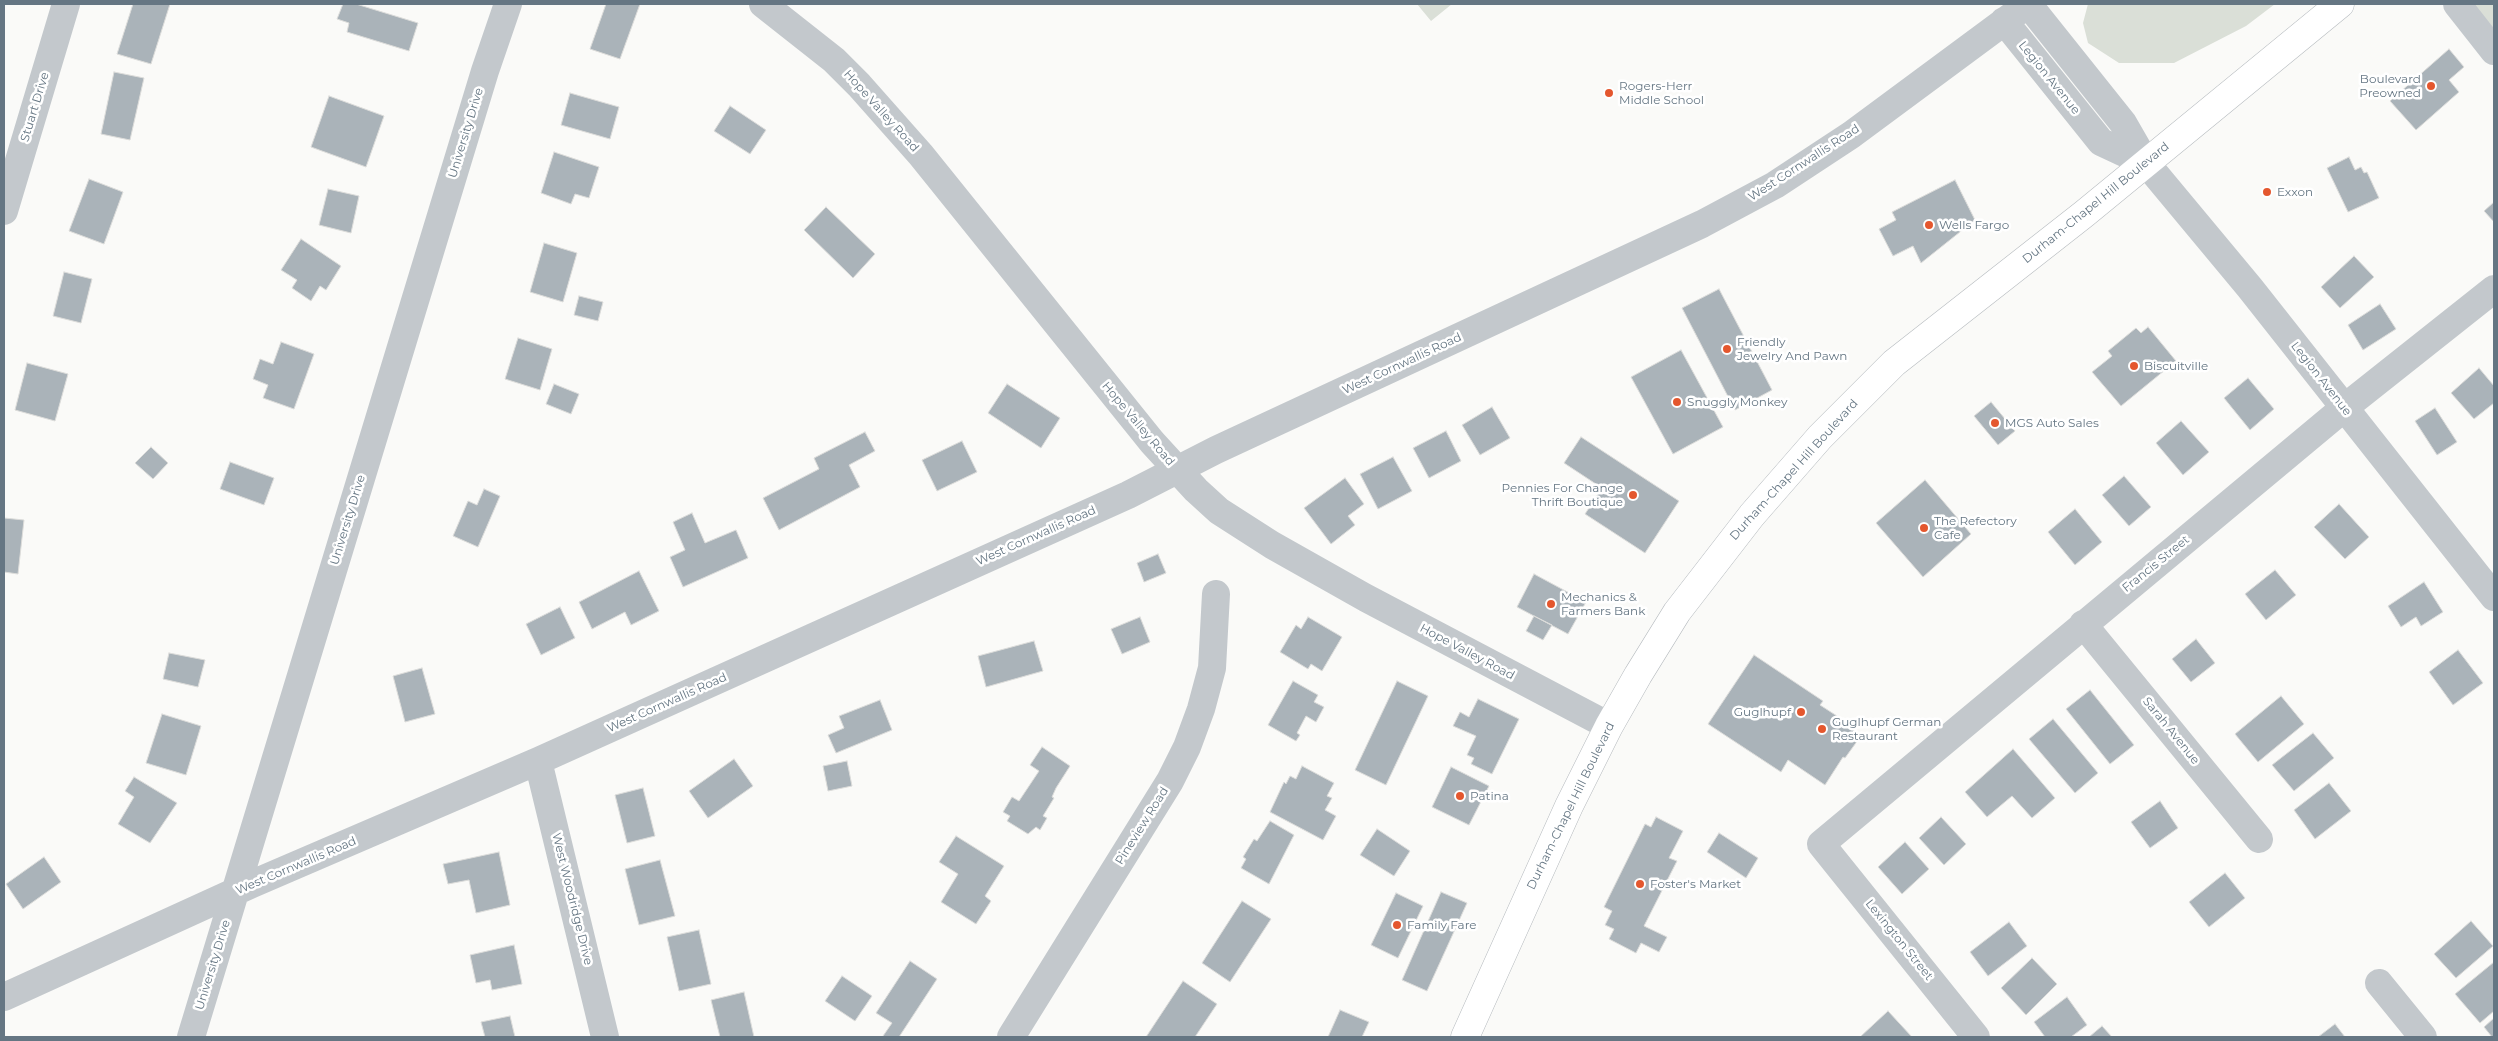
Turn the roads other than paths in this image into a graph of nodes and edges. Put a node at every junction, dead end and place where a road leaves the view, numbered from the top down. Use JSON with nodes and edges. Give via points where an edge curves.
{"nodes":[{"id":1,"x":66,"y":4,"type":"edge"},
{"id":2,"x":508,"y":4,"type":"edge"},
{"id":3,"x":763,"y":4,"type":"edge"},
{"id":4,"x":2028,"y":4,"type":"edge"},
{"id":5,"x":2340,"y":4,"type":"edge"},
{"id":6,"x":2457,"y":4,"type":"edge"},
{"id":7,"x":2004,"y":22,"type":"junction"},
{"id":8,"x":2494,"y":51,"type":"edge"},
{"id":9,"x":2146,"y":163,"type":"junction"},
{"id":10,"x":4,"y":210,"type":"edge"},
{"id":11,"x":2494,"y":289,"type":"edge"},
{"id":12,"x":2344,"y":408,"type":"junction"},
{"id":13,"x":1177,"y":470,"type":"junction"},
{"id":14,"x":1216,"y":594,"type":"dead end"},
{"id":15,"x":2494,"y":597,"type":"edge"},
{"id":16,"x":2083,"y":624,"type":"junction"},
{"id":17,"x":1609,"y":726,"type":"junction"},
{"id":18,"x":538,"y":762,"type":"junction"},
{"id":19,"x":2259,"y":839,"type":"dead end"},
{"id":20,"x":1821,"y":844,"type":"joint"},
{"id":21,"x":234,"y":892,"type":"junction"},
{"id":22,"x":2379,"y":983,"type":"dead end"},
{"id":23,"x":4,"y":997,"type":"edge"},
{"id":24,"x":191,"y":1037,"type":"edge"},
{"id":25,"x":605,"y":1037,"type":"edge"},
{"id":26,"x":1011,"y":1037,"type":"edge"},
{"id":27,"x":1465,"y":1037,"type":"edge"},
{"id":28,"x":1976,"y":1037,"type":"edge"},
{"id":29,"x":2423,"y":1037,"type":"edge"}],
"edges":[{"from":1,"to":10,"type":"street","name":"Stuart Drive"},
{"from":2,"to":21,"type":"street","name":"University Drive"},
{"from":3,"to":13,"type":"street","name":"Hope Valley Road","via":[[834,60],[859,85],[921,155],[1068,340]]},
{"from":4,"to":7,"type":"street","name":"West Cornwallis Road"},
{"from":4,"to":9,"type":"street","name":"Legion Avenue","via":[[2123,123]]},
{"from":5,"to":9,"type":"main road","name":"Durham-Chapel Hill Boulevard"},
{"from":6,"to":8,"type":"street"},
{"from":7,"to":9,"type":"street","name":"Legion Avenue","via":[[2101,142]]},
{"from":7,"to":13,"type":"street","name":"West Cornwallis Road","via":[[1851,135],[1775,185],[1608,269]]},
{"from":9,"to":12,"type":"street","name":"Legion Avenue"},
{"from":9,"to":17,"type":"main road","name":"Durham-Chapel Hill Boulevard","via":[[1923,338],[1820,437],[1703,576],[1638,675]]},
{"from":11,"to":12,"type":"street","name":"Francis Street"},
{"from":12,"to":15,"type":"street","name":"Legion Avenue"},
{"from":12,"to":16,"type":"street","name":"Francis Street"},
{"from":13,"to":17,"type":"street","name":"Hope Valley Road","via":[[1219,511],[1272,545]]},
{"from":13,"to":18,"type":"street","name":"West Cornwallis Road"},
{"from":14,"to":26,"type":"street","name":"Pineview Road","via":[[1212,668],[1187,748],[1166,788]]},
{"from":16,"to":19,"type":"street","name":"Sarah Avenue"},
{"from":16,"to":20,"type":"street","name":"Francis Street"},
{"from":17,"to":27,"type":"main road","name":"Durham-Chapel Hill Boulevard","via":[[1569,806]]},
{"from":18,"to":21,"type":"street","name":"West Cornwallis Road"},
{"from":18,"to":25,"type":"street","name":"West Woodridge Drive"},
{"from":20,"to":28,"type":"street","name":"Lexington Street"},
{"from":21,"to":23,"type":"street","name":"West Cornwallis Road"},
{"from":21,"to":24,"type":"street","name":"University Drive"},
{"from":22,"to":29,"type":"street"}]}
